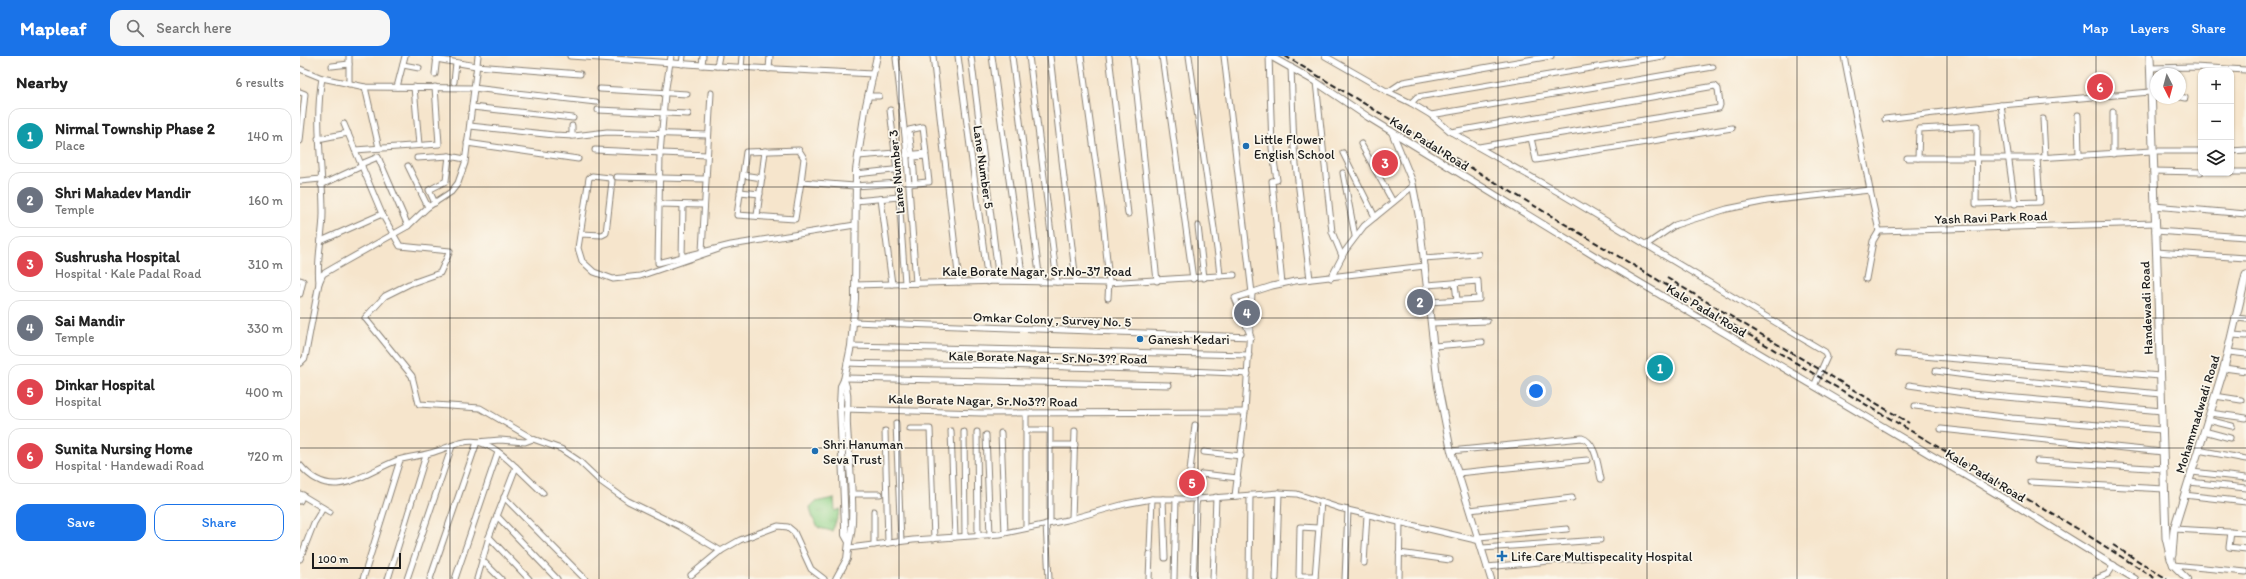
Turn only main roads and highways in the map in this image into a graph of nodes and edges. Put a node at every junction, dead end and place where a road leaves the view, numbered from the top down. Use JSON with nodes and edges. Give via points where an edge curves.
{"nodes":[{"id":1,"x":2150,"y":56,"type":"edge"},
{"id":2,"x":2150,"y":68,"type":"edge"},
{"id":3,"x":2152,"y":104,"type":"edge"},
{"id":4,"x":2246,"y":277,"type":"edge"},
{"id":5,"x":2244,"y":293,"type":"edge"},
{"id":6,"x":2242,"y":307,"type":"edge"},
{"id":7,"x":2172,"y":562,"type":"joint"}],
"edges":[{"from":1,"to":2,"type":"main road","name":"Handewadi Road"},
{"from":3,"to":7,"type":"main road","name":"Handewadi Road","via":[[2166,538]]},
{"from":4,"to":5,"type":"main road","name":"Mohammadwadi Road"},
{"from":5,"to":6,"type":"main road","name":"Mohammadwadi Road"},
{"from":6,"to":7,"type":"main road","name":"Mohammadwadi Road","via":[[2236,318],[2229,352],[2174,529]]}]}
